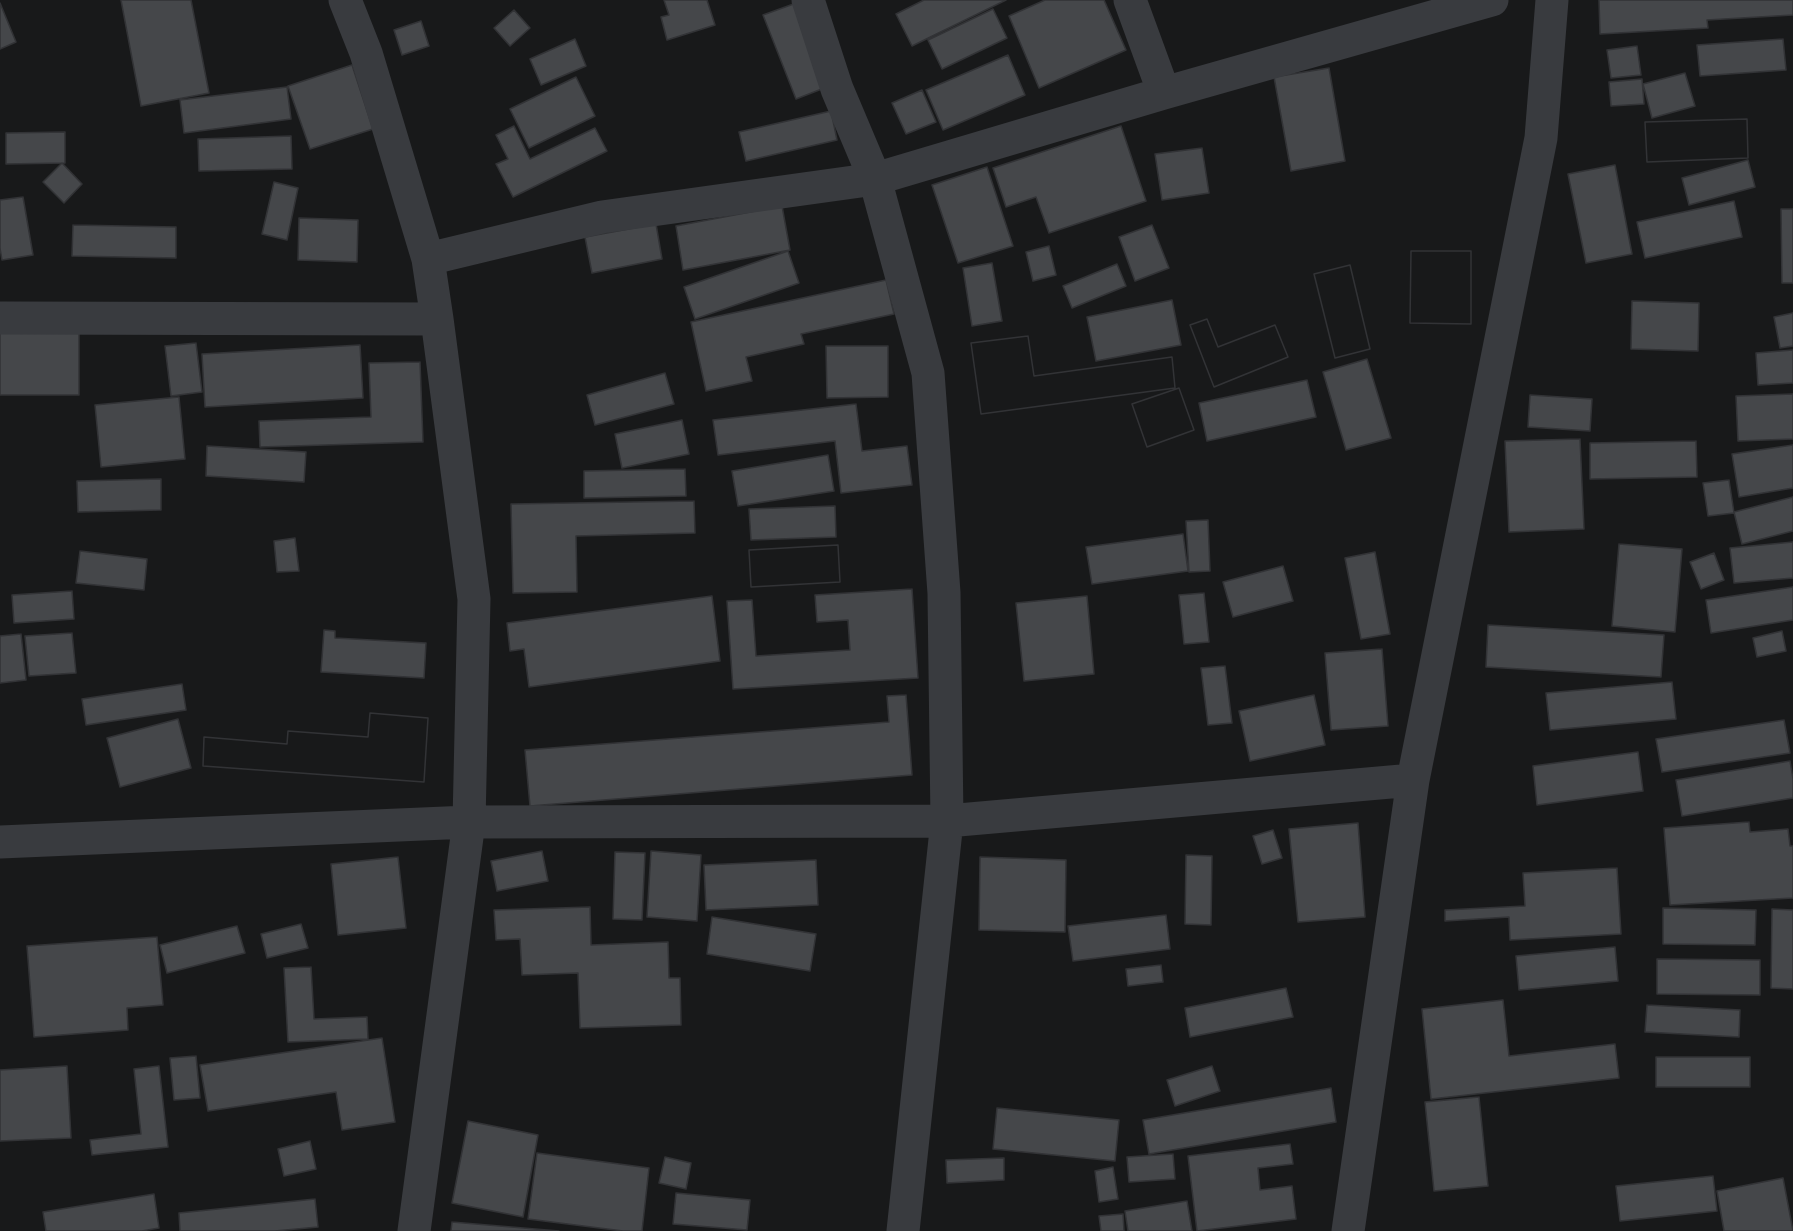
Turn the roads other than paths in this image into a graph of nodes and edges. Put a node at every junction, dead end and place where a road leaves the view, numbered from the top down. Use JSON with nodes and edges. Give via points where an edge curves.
{"nodes":[{"id":1,"x":345,"y":0,"type":"edge"},
{"id":2,"x":808,"y":0,"type":"edge"},
{"id":3,"x":1130,"y":0,"type":"edge"},
{"id":4,"x":1491,"y":0,"type":"edge"},
{"id":5,"x":1552,"y":0,"type":"edge"},
{"id":6,"x":1164,"y":93,"type":"junction"},
{"id":7,"x":875,"y":179,"type":"junction"},
{"id":8,"x":428,"y":259,"type":"junction"},
{"id":9,"x":0,"y":318,"type":"edge"},
{"id":10,"x":437,"y":319,"type":"junction"},
{"id":11,"x":1413,"y":780,"type":"junction"},
{"id":12,"x":947,"y":821,"type":"junction"},
{"id":13,"x":469,"y":822,"type":"junction"},
{"id":14,"x":0,"y":842,"type":"edge"},
{"id":15,"x":414,"y":1231,"type":"edge"},
{"id":16,"x":903,"y":1231,"type":"edge"},
{"id":17,"x":1348,"y":1231,"type":"edge"}],
"edges":[{"from":1,"to":8,"type":"street","via":[[366,53]]},
{"from":2,"to":7,"type":"street","via":[[837,89]]},
{"from":3,"to":6,"type":"street"},
{"from":4,"to":6,"type":"street"},
{"from":5,"to":11,"type":"street","via":[[1541,138]]},
{"from":6,"to":7,"type":"street"},
{"from":7,"to":8,"type":"street","via":[[602,217]]},
{"from":7,"to":12,"type":"street","via":[[928,372],[944,593]]},
{"from":8,"to":10,"type":"street"},
{"from":9,"to":10,"type":"street"},
{"from":10,"to":13,"type":"street","via":[[474,599]]},
{"from":11,"to":12,"type":"street"},
{"from":11,"to":17,"type":"street"},
{"from":12,"to":13,"type":"street"},
{"from":12,"to":16,"type":"street"},
{"from":13,"to":14,"type":"street"},
{"from":13,"to":15,"type":"street"}]}
